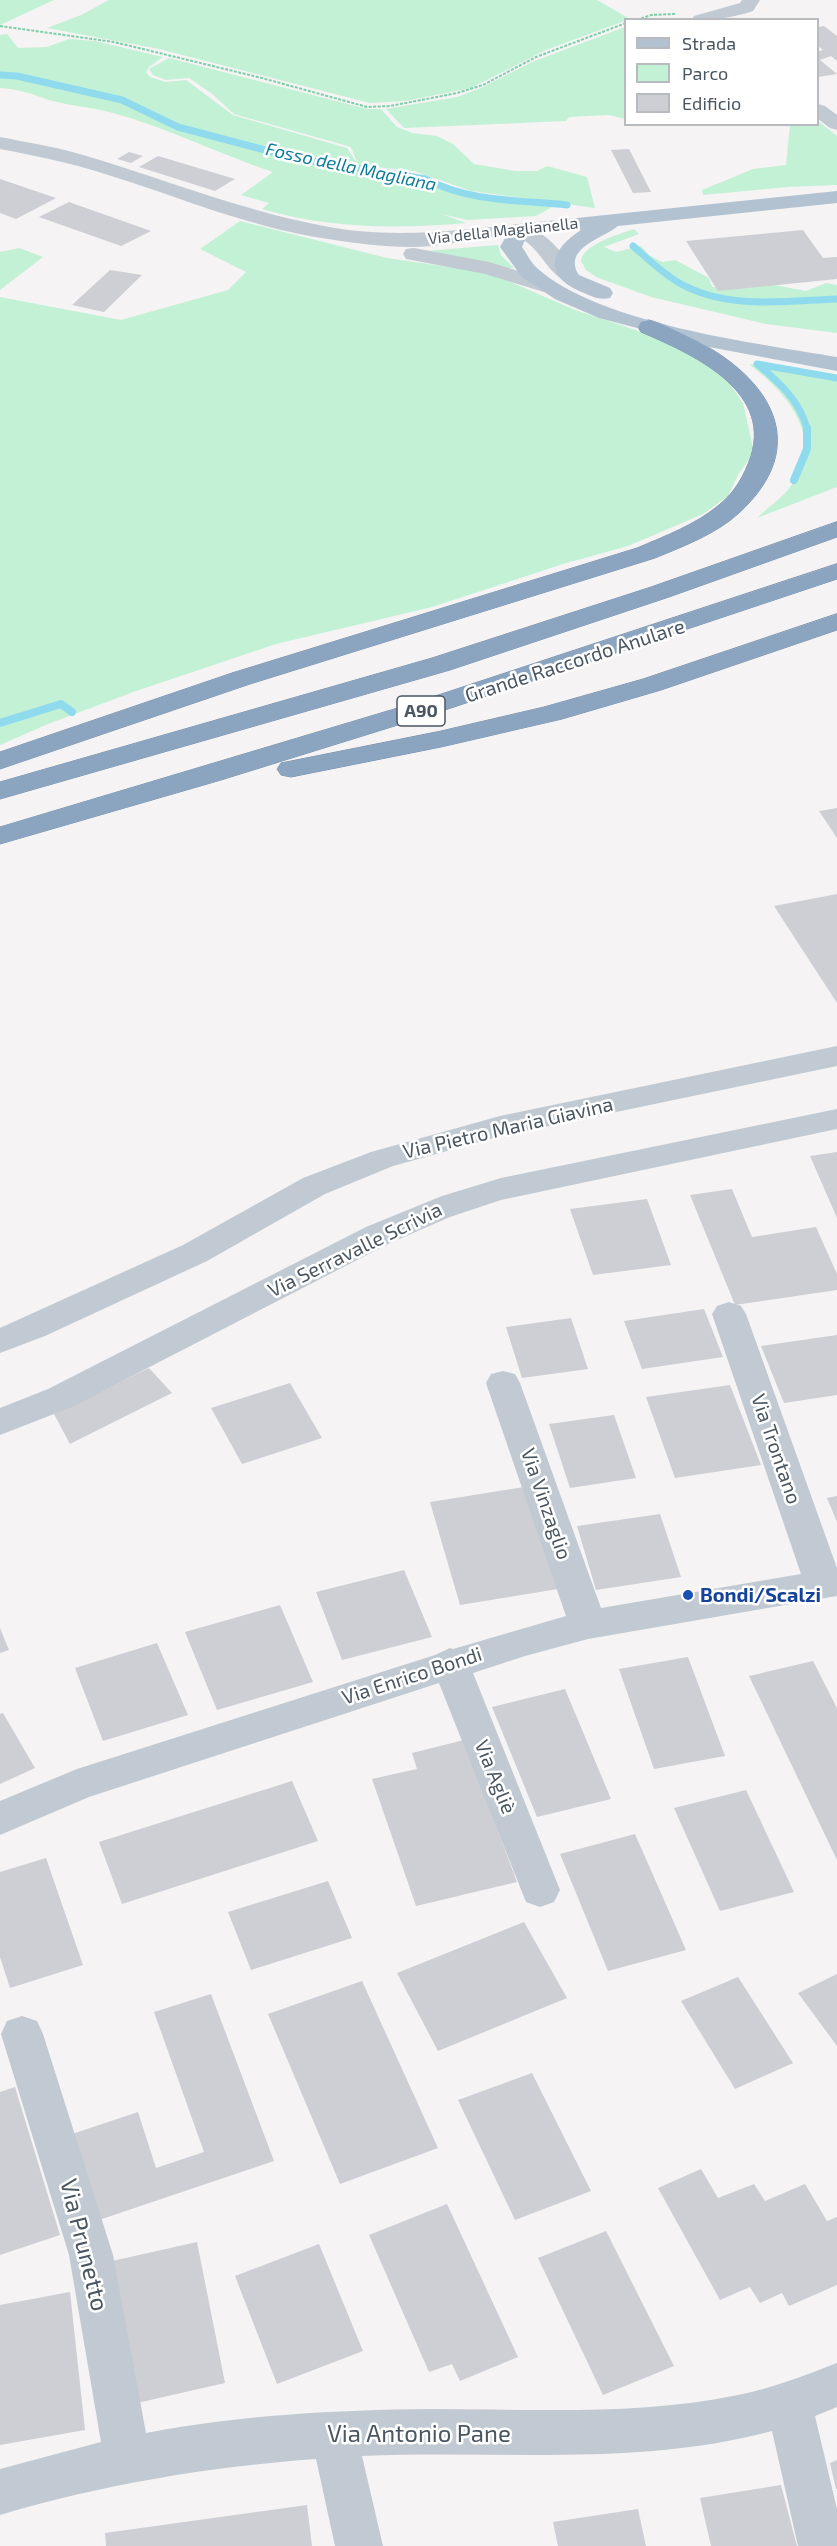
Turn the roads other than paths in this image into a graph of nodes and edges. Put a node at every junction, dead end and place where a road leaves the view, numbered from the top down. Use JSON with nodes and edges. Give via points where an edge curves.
{"nodes":[{"id":1,"x":751,"y":0,"type":"edge"},
{"id":2,"x":707,"y":18,"type":"edge"},
{"id":3,"x":819,"y":111,"type":"edge"},
{"id":4,"x":837,"y":124,"type":"edge"},
{"id":5,"x":0,"y":143,"type":"edge"},
{"id":6,"x":837,"y":197,"type":"edge"},
{"id":7,"x":628,"y":218,"type":"junction"},
{"id":8,"x":519,"y":230,"type":"junction"},
{"id":9,"x":336,"y":234,"type":"junction"},
{"id":10,"x":568,"y":276,"type":"junction"},
{"id":11,"x":547,"y":286,"type":"junction"},
{"id":12,"x":649,"y":327,"type":"junction"},
{"id":13,"x":837,"y":345,"type":"edge"},
{"id":14,"x":837,"y":364,"type":"edge"},
{"id":15,"x":837,"y":529,"type":"edge"},
{"id":16,"x":837,"y":571,"type":"edge"},
{"id":17,"x":837,"y":622,"type":"edge"},
{"id":18,"x":0,"y":760,"type":"edge"},
{"id":19,"x":0,"y":791,"type":"edge"},
{"id":20,"x":104,"y":806,"type":"junction"},
{"id":21,"x":0,"y":836,"type":"edge"},
{"id":22,"x":837,"y":1056,"type":"edge"},
{"id":23,"x":837,"y":1119,"type":"edge"},
{"id":24,"x":729,"y":1314,"type":"dead end"},
{"id":25,"x":0,"y":1341,"type":"edge"},
{"id":26,"x":503,"y":1383,"type":"dead end"},
{"id":27,"x":0,"y":1422,"type":"edge"},
{"id":28,"x":830,"y":1583,"type":"edge"},
{"id":29,"x":588,"y":1625,"type":"junction"},
{"id":30,"x":450,"y":1663,"type":"junction"},
{"id":31,"x":0,"y":1819,"type":"edge"},
{"id":32,"x":540,"y":1890,"type":"dead end"},
{"id":33,"x":22,"y":2034,"type":"dead end"},
{"id":34,"x":837,"y":2385,"type":"edge"},
{"id":35,"x":789,"y":2406,"type":"junction"},
{"id":36,"x":334,"y":2434,"type":"junction"},
{"id":37,"x":128,"y":2460,"type":"junction"},
{"id":38,"x":0,"y":2492,"type":"edge"},
{"id":39,"x":359,"y":2546,"type":"edge"},
{"id":40,"x":822,"y":2546,"type":"edge"}],
"edges":[{"from":1,"to":2,"type":"street","via":[[747,7]]},
{"from":3,"to":4,"type":"street"},
{"from":5,"to":9,"type":"street","name":"Via della Maglianella","via":[[68,157],[246,215]]},
{"from":6,"to":7,"type":"main road","name":"Via della Maglianella"},
{"from":7,"to":8,"type":"main road","name":"Via della Maglianella"},
{"from":7,"to":10,"type":"main road","via":[[580,239],[567,255]]},
{"from":8,"to":9,"type":"street","name":"Via della Maglianella","via":[[429,240]]},
{"from":8,"to":10,"type":"street","via":[[546,247]]},
{"from":8,"to":11,"type":"main road","via":[[511,246],[515,259]]},
{"from":9,"to":11,"type":"street","via":[[396,251],[489,268]]},
{"from":10,"to":13,"type":"main road","via":[[589,288],[658,311],[771,336]]},
{"from":11,"to":12,"type":"main road","via":[[587,306]]},
{"from":12,"to":14,"type":"main road"},
{"from":12,"to":18,"type":"highway","via":[[719,362],[748,390],[761,411],[767,435],[763,461],[742,497],[721,515],[692,534],[646,553],[220,684]]},
{"from":15,"to":19,"type":"highway","name":"Grande Raccordo Anulare","number":"A90","via":[[441,664]]},
{"from":16,"to":20,"type":"highway","name":"Grande Raccordo Anulare","number":"A90","via":[[454,700]]},
{"from":17,"to":20,"type":"highway","via":[[552,714]]},
{"from":20,"to":21,"type":"highway","name":"Grande Raccordo Anulare","number":"A90"},
{"from":22,"to":25,"type":"street","name":"Via Pietro Maria Giavina","via":[[500,1126],[382,1159],[314,1186],[195,1253]]},
{"from":23,"to":27,"type":"street","name":"Via Serravalle Scrivia","via":[[465,1198],[397,1226],[60,1398]]},
{"from":24,"to":28,"type":"street","name":"Via Trontano"},
{"from":26,"to":29,"type":"street","name":"Via Vinzaglio"},
{"from":28,"to":29,"type":"street","name":"Via Enrico Bondi"},
{"from":29,"to":30,"type":"street","name":"Via Enrico Bondi"},
{"from":30,"to":31,"type":"street","name":"Via Enrico Bondi","via":[[77,1785]]},
{"from":30,"to":32,"type":"street","name":"Via Agliè"},
{"from":33,"to":37,"type":"street","name":"Via Prunetto","via":[[91,2254]]},
{"from":34,"to":35,"type":"street","name":"Via Antonio Pane"},
{"from":35,"to":36,"type":"street","name":"Via Antonio Pane","via":[[708,2424],[613,2433]]},
{"from":35,"to":40,"type":"street"},
{"from":36,"to":37,"type":"street","name":"Via Antonio Pane","via":[[249,2440]]},
{"from":36,"to":39,"type":"street"},
{"from":37,"to":38,"type":"street","name":"Via Antonio Pane"}]}
